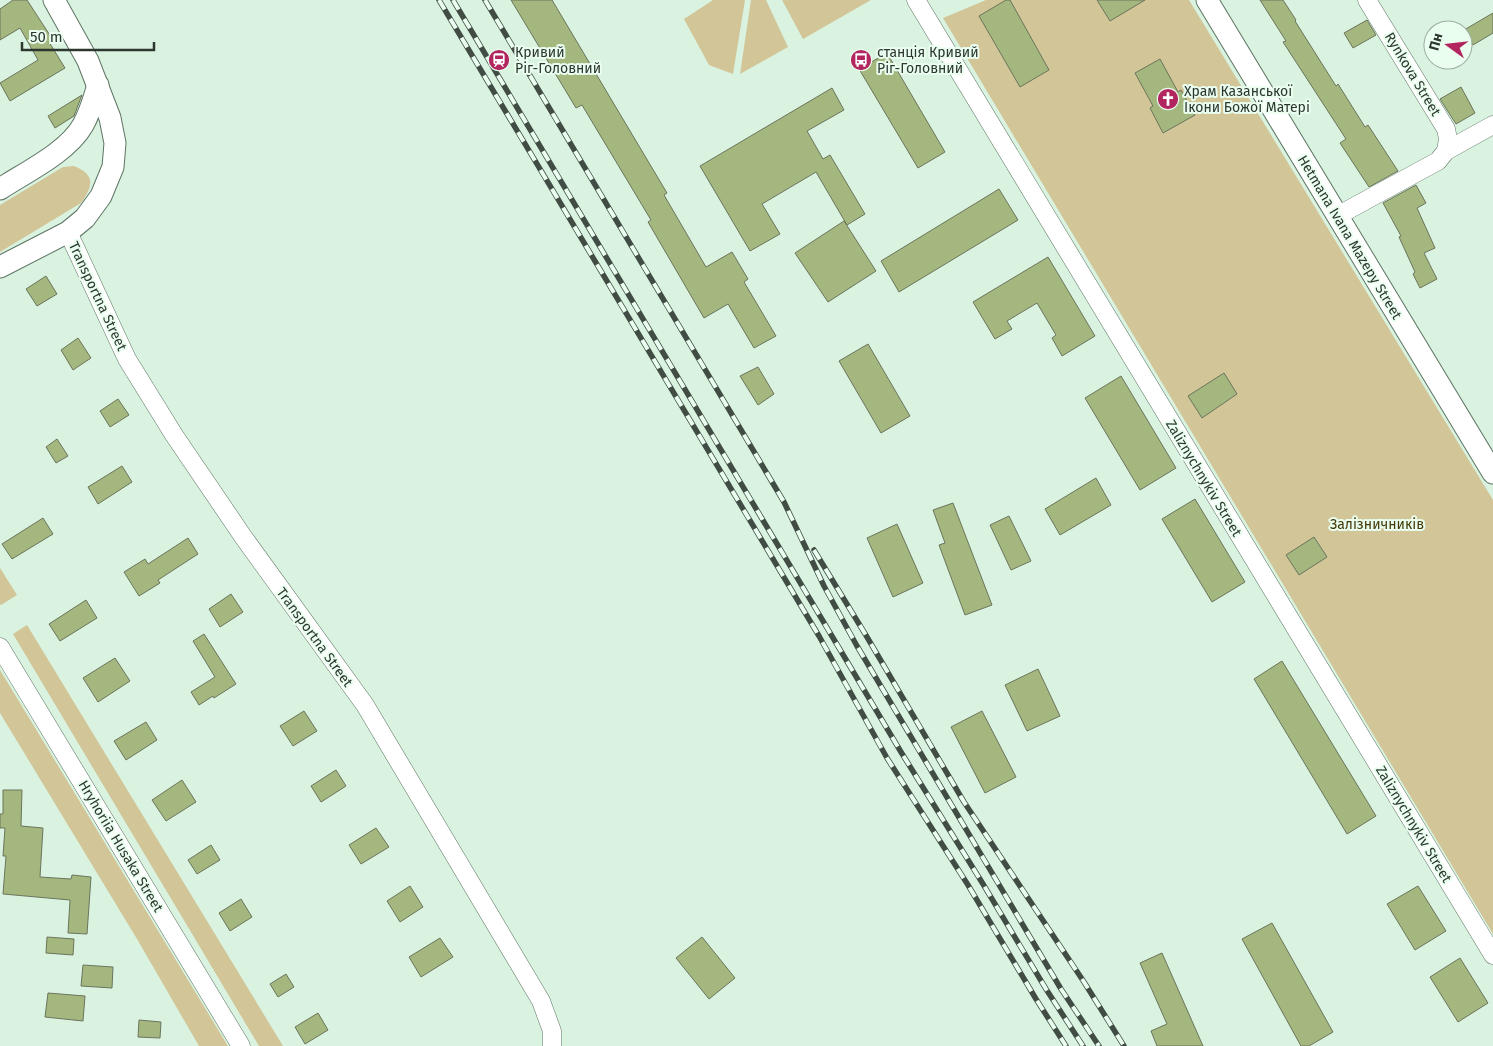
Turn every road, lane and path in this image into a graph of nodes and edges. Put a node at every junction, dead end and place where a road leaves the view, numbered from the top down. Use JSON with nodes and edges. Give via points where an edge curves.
{"nodes":[{"id":1,"x":54,"y":0,"type":"edge"},
{"id":2,"x":916,"y":0,"type":"edge"},
{"id":3,"x":1207,"y":0,"type":"edge"},
{"id":4,"x":1367,"y":0,"type":"edge"},
{"id":5,"x":98,"y":85,"type":"junction"},
{"id":6,"x":1493,"y":125,"type":"edge"},
{"id":7,"x":1446,"y":150,"type":"junction"},
{"id":8,"x":0,"y":189,"type":"edge"},
{"id":9,"x":1337,"y":216,"type":"junction"},
{"id":10,"x":68,"y":232,"type":"junction"},
{"id":11,"x":0,"y":267,"type":"edge"},
{"id":12,"x":1493,"y":473,"type":"edge"},
{"id":13,"x":0,"y":647,"type":"edge"},
{"id":14,"x":1493,"y":955,"type":"edge"},
{"id":15,"x":241,"y":1046,"type":"edge"},
{"id":16,"x":552,"y":1046,"type":"edge"}],
"edges":[{"from":1,"to":5,"type":"street","name":"Transportna Street"},
{"from":2,"to":14,"type":"street","name":"Zaliznychnykiv Street"},
{"from":3,"to":9,"type":"street","name":"Hetmana Ivana Mazepy Street"},
{"from":4,"to":7,"type":"street","name":"Rynkova Street","via":[[1446,129]]},
{"from":5,"to":8,"type":"street","via":[[84,124],[71,142]]},
{"from":5,"to":10,"type":"street","name":"Transportna Street","via":[[115,143],[113,167],[101,196],[85,218]]},
{"from":6,"to":7,"type":"street"},
{"from":7,"to":9,"type":"street","via":[[1438,161]]},
{"from":9,"to":12,"type":"street","name":"Hetmana Ivana Mazepy Street"},
{"from":10,"to":11,"type":"street","name":"Transportna Street"},
{"from":10,"to":16,"type":"street","name":"Transportna Street","via":[[127,359],[244,538],[365,705],[541,1001],[552,1031]]},
{"from":13,"to":15,"type":"street","name":"Hryhoriia Husaka Street"}]}
